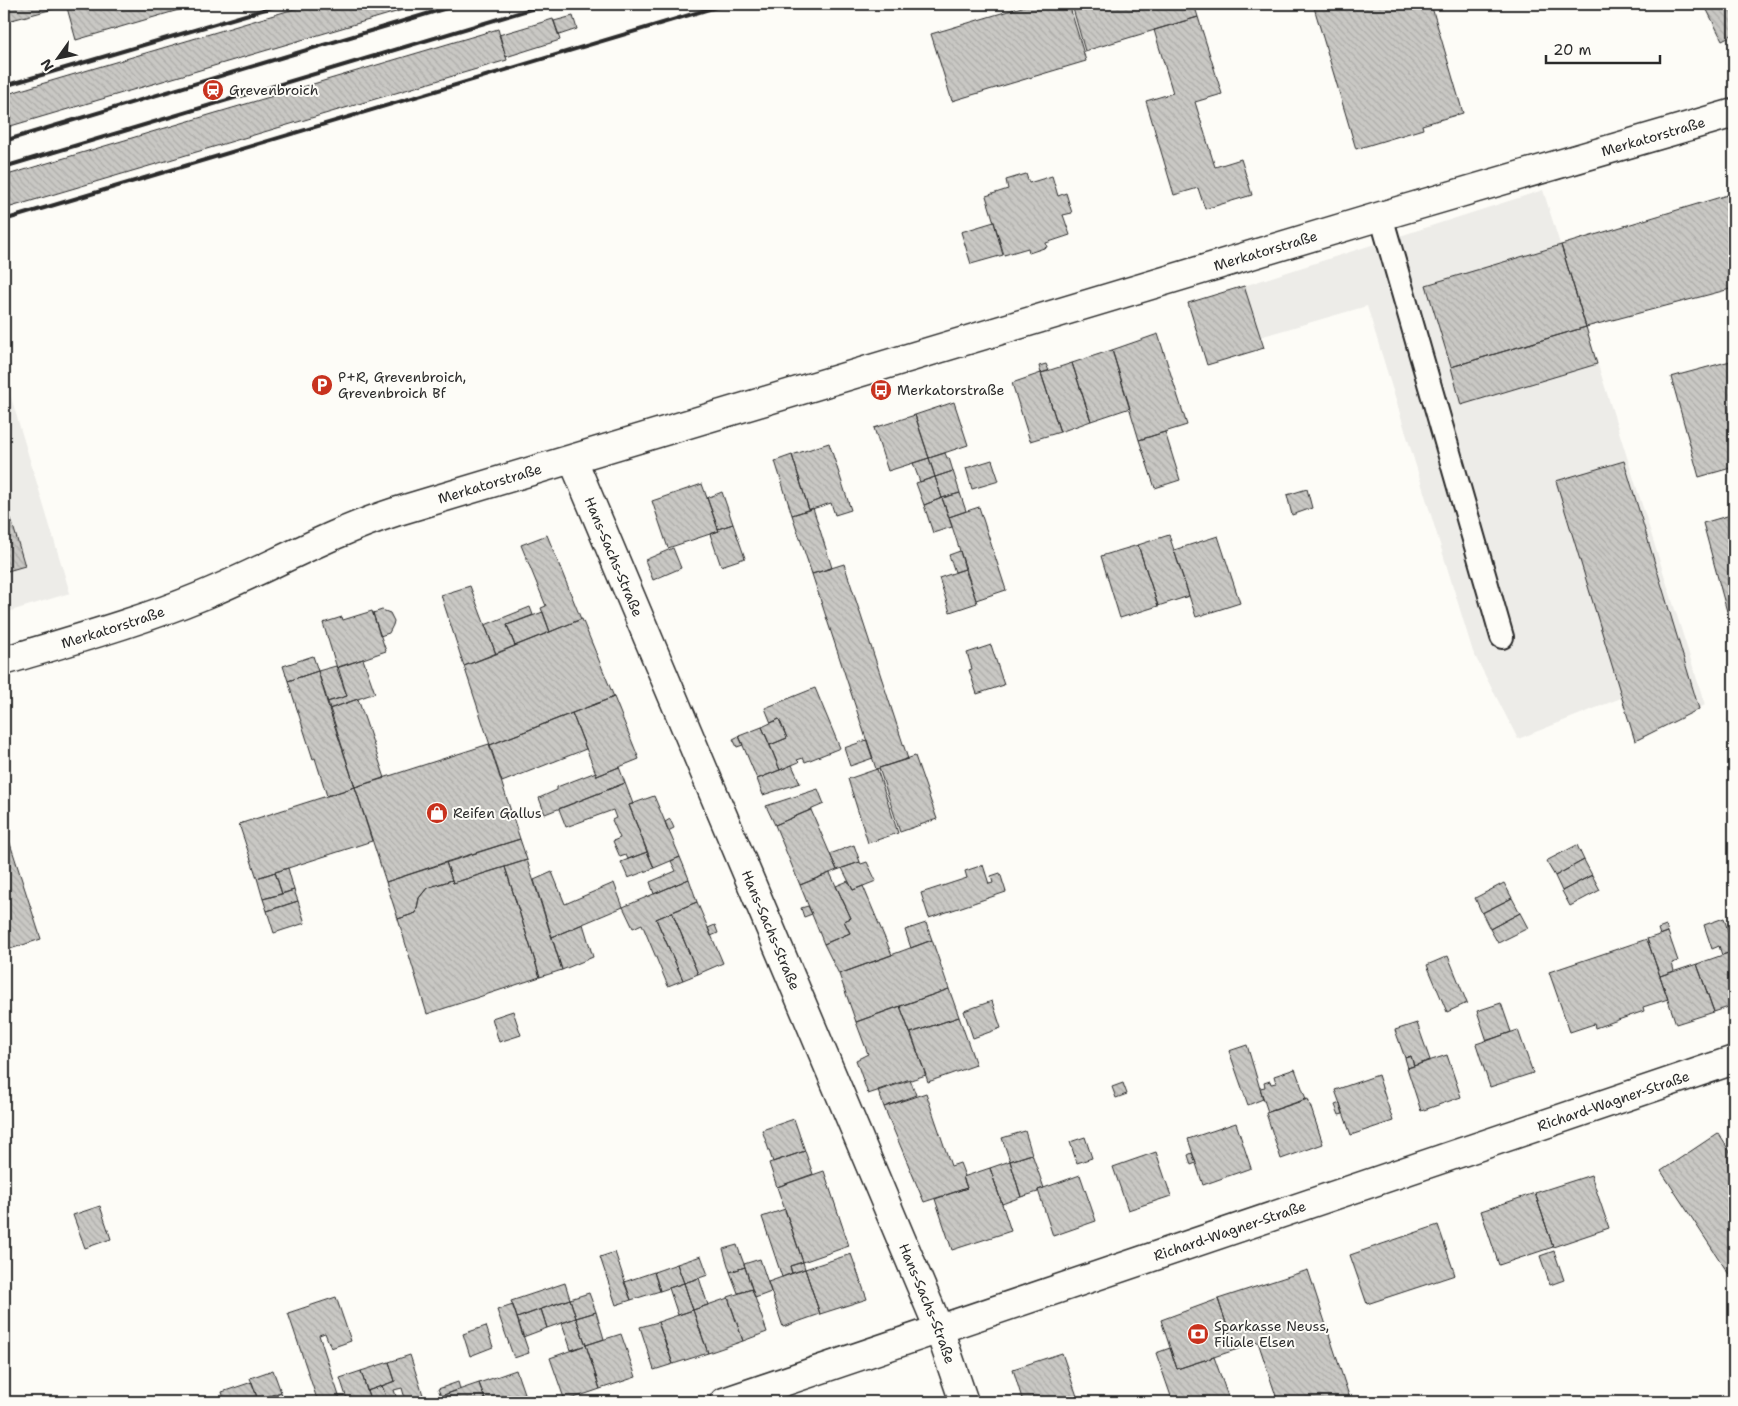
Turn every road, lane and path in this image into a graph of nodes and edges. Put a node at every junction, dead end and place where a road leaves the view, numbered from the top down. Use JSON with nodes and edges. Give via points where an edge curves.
{"nodes":[{"id":1,"x":1734,"y":113,"type":"edge"},
{"id":2,"x":1381,"y":216,"type":"junction"},
{"id":3,"x":573,"y":460,"type":"junction"},
{"id":4,"x":1502,"y":637,"type":"dead end"},
{"id":5,"x":4,"y":662,"type":"edge"},
{"id":6,"x":1734,"y":1060,"type":"edge"},
{"id":7,"x":939,"y":1329,"type":"junction"},
{"id":8,"x":726,"y":1402,"type":"edge"},
{"id":9,"x":964,"y":1402,"type":"edge"}],
"edges":[{"from":1,"to":2,"type":"street","name":"Merkatorstraße"},
{"from":2,"to":3,"type":"street","name":"Merkatorstraße"},
{"from":2,"to":4,"type":"lane"},
{"from":3,"to":5,"type":"street","name":"Merkatorstraße","via":[[377,518],[178,606]]},
{"from":3,"to":7,"type":"street","name":"Hans-Sachs-Straße"},
{"from":6,"to":7,"type":"street","name":"Richard-Wagner-Straße"},
{"from":7,"to":8,"type":"street","name":"Richard-Wagner-Straße"},
{"from":7,"to":9,"type":"street","name":"Hans-Sachs-Straße"}]}
